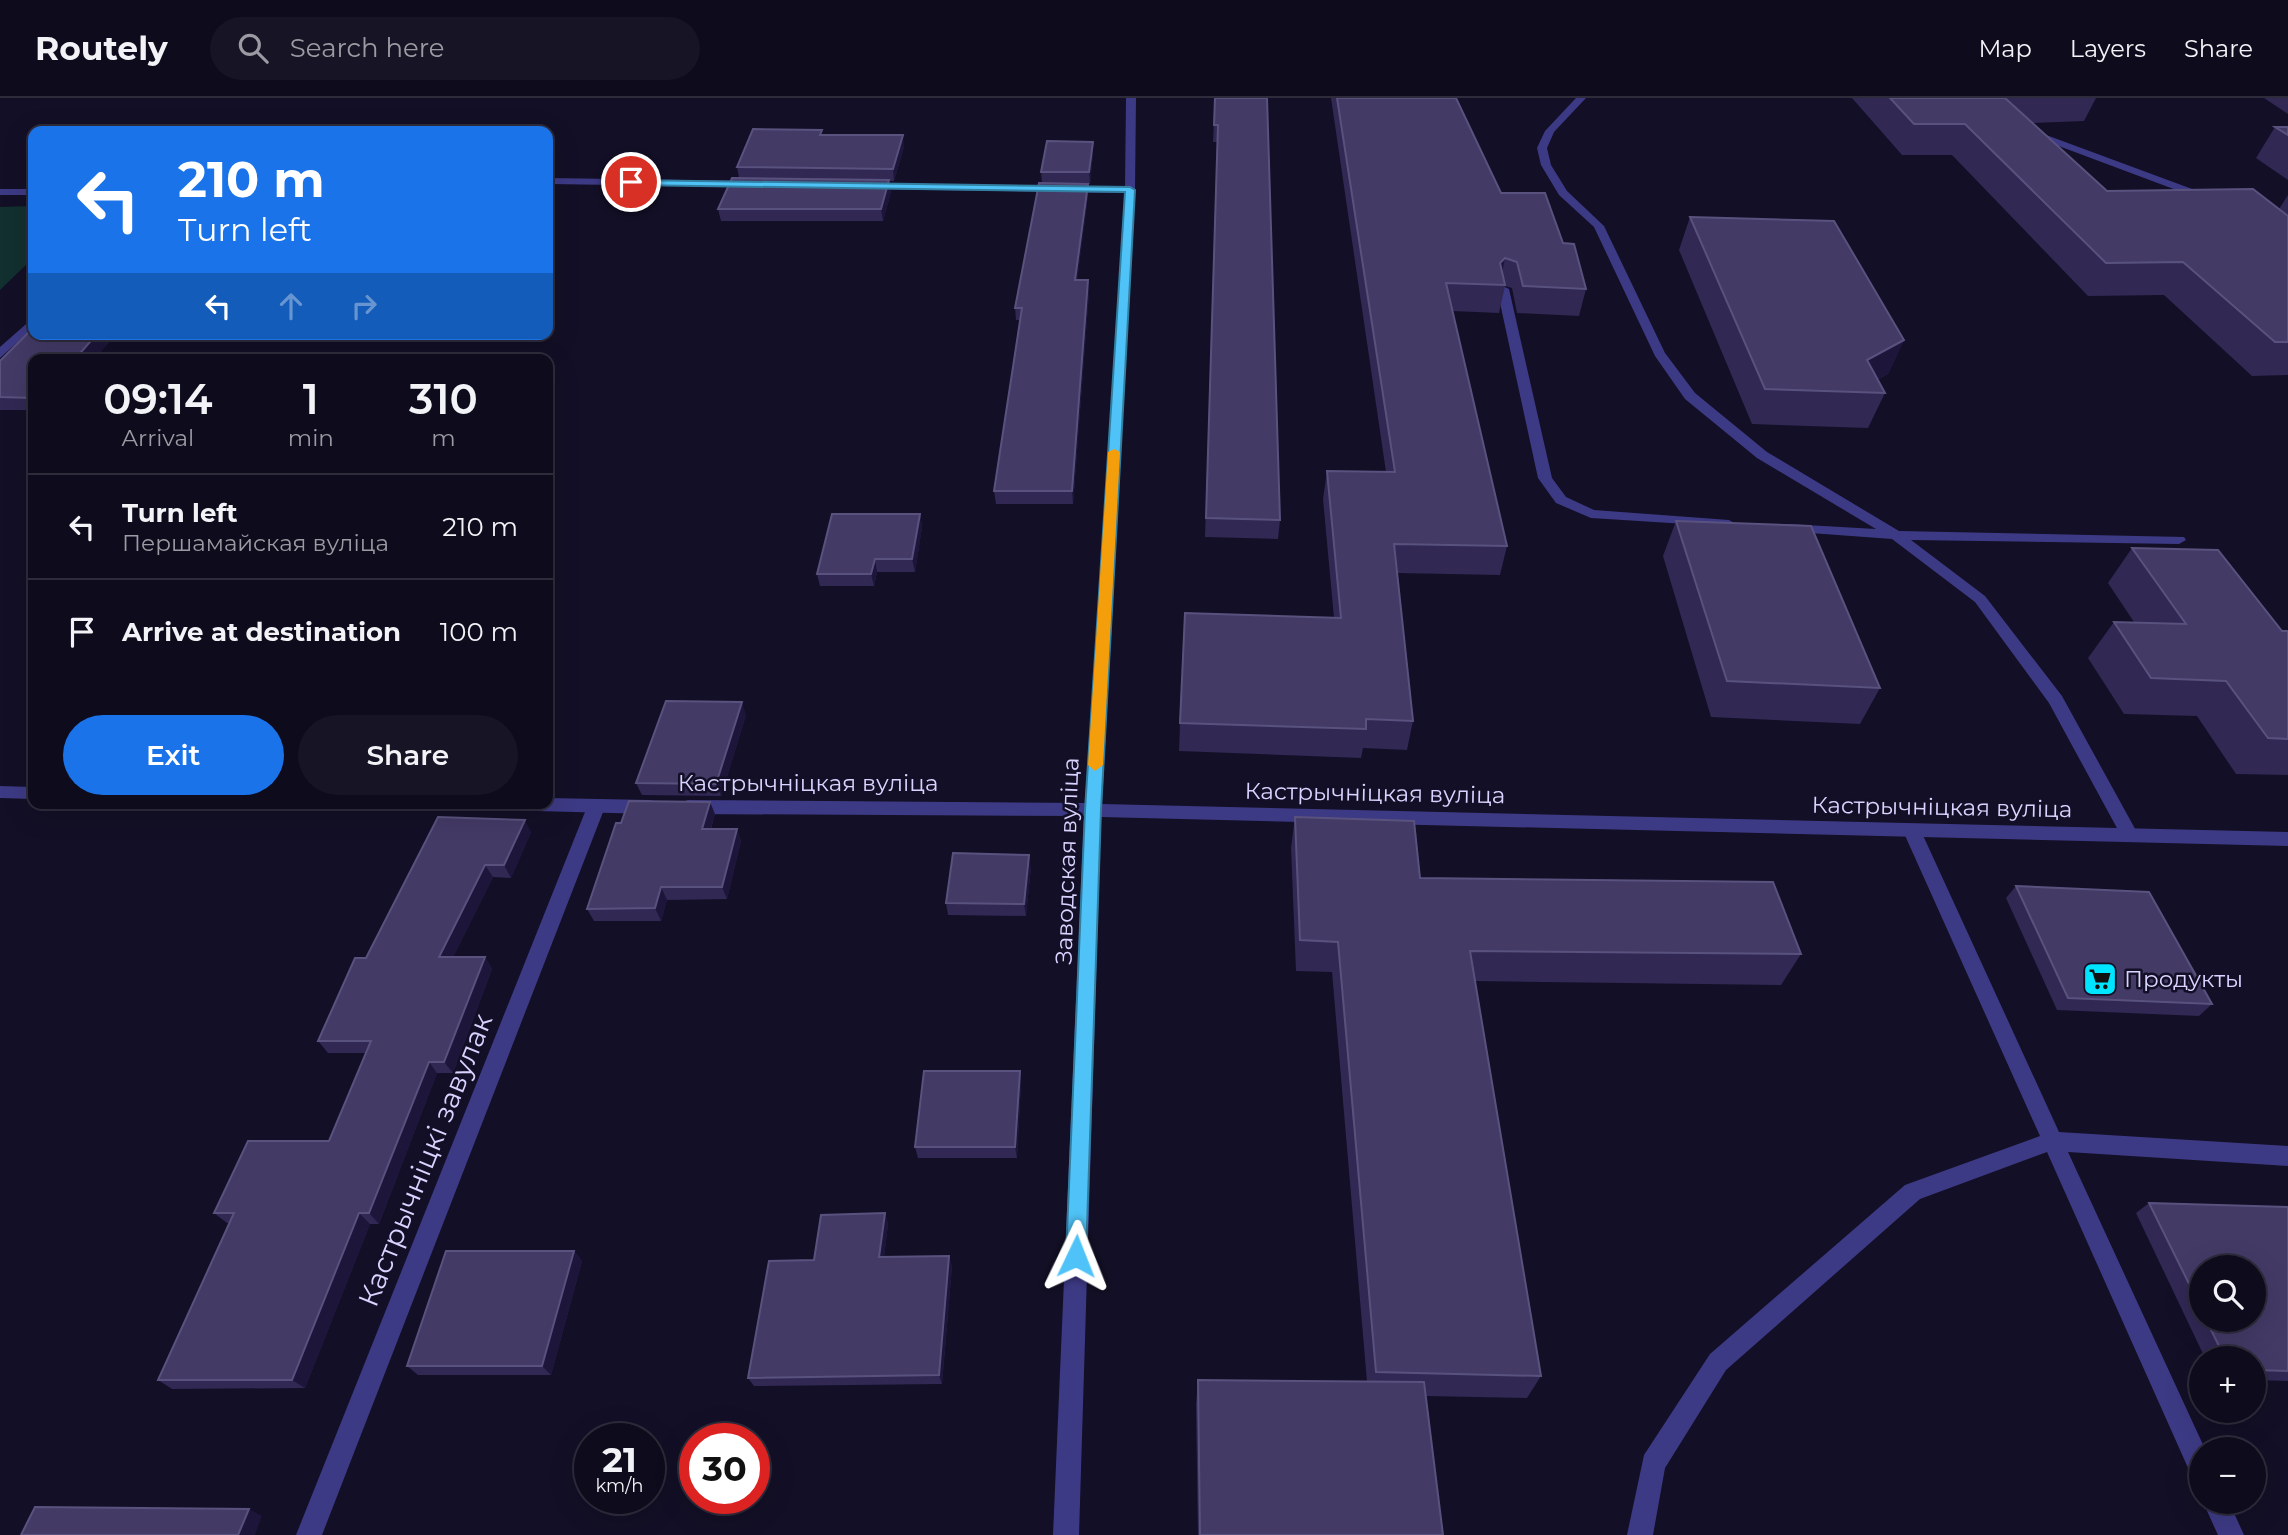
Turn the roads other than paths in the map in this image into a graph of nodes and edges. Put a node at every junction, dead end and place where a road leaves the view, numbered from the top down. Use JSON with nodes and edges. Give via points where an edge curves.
{"nodes":[{"id":1,"x":1131,"y":98,"type":"edge"},
{"id":2,"x":1581,"y":98,"type":"edge"},
{"id":3,"x":2013,"y":125,"type":"edge"},
{"id":4,"x":553,"y":181,"type":"edge"},
{"id":5,"x":769,"y":184,"type":"edge"},
{"id":6,"x":853,"y":186,"type":"edge"},
{"id":7,"x":1130,"y":190,"type":"junction"},
{"id":8,"x":0,"y":192,"type":"edge"},
{"id":9,"x":28,"y":192,"type":"edge"},
{"id":10,"x":2221,"y":203,"type":"edge"},
{"id":11,"x":1503,"y":289,"type":"edge"},
{"id":12,"x":28,"y":327,"type":"edge"},
{"id":13,"x":0,"y":354,"type":"edge"},
{"id":14,"x":1744,"y":525,"type":"edge"},
{"id":15,"x":1772,"y":526,"type":"edge"},
{"id":16,"x":1896,"y":535,"type":"junction"},
{"id":17,"x":2179,"y":540,"type":"dead end"},
{"id":18,"x":0,"y":792,"type":"edge"},
{"id":19,"x":28,"y":793,"type":"edge"},
{"id":20,"x":553,"y":806,"type":"edge"},
{"id":21,"x":596,"y":807,"type":"junction"},
{"id":22,"x":1093,"y":810,"type":"junction"},
{"id":23,"x":1912,"y":831,"type":"junction"},
{"id":24,"x":2130,"y":836,"type":"junction"},
{"id":25,"x":2288,"y":839,"type":"edge"},
{"id":26,"x":2052,"y":1141,"type":"junction"},
{"id":27,"x":2288,"y":1156,"type":"edge"},
{"id":28,"x":2189,"y":1441,"type":"edge"},
{"id":29,"x":2221,"y":1514,"type":"edge"},
{"id":30,"x":309,"y":1535,"type":"edge"},
{"id":31,"x":1066,"y":1535,"type":"edge"},
{"id":32,"x":1640,"y":1535,"type":"edge"},
{"id":33,"x":2231,"y":1535,"type":"edge"}],
"edges":[{"from":1,"to":7,"type":"street","name":"Заводская вуліца"},
{"from":2,"to":16,"type":"street","via":[[1550,131],[1542,148],[1546,164],[1563,193],[1600,226],[1659,353],[1690,396],[1762,455]]},
{"from":3,"to":10,"type":"street"},
{"from":4,"to":5,"type":"street"},
{"from":6,"to":7,"type":"street"},
{"from":7,"to":22,"type":"street","name":"Заводская вуліца"},
{"from":8,"to":9,"type":"street"},
{"from":11,"to":14,"type":"street","via":[[1545,478],[1561,500],[1591,514]]},
{"from":12,"to":13,"type":"street"},
{"from":15,"to":16,"type":"street"},
{"from":16,"to":17,"type":"street"},
{"from":16,"to":24,"type":"street","via":[[1980,599],[2056,700]]},
{"from":18,"to":19,"type":"street"},
{"from":20,"to":21,"type":"street","name":"Кастрычніцкая вуліца"},
{"from":21,"to":22,"type":"street","name":"Кастрычніцкая вуліца"},
{"from":21,"to":30,"type":"street","name":"Кастрычніцкі завулак"},
{"from":22,"to":23,"type":"street","name":"Кастрычніцкая вуліца"},
{"from":22,"to":31,"type":"street","name":"Заводская вуліца"},
{"from":23,"to":24,"type":"street","name":"Кастрычніцкая вуліца"},
{"from":23,"to":26,"type":"street"},
{"from":24,"to":25,"type":"street","name":"Кастрычніцкая вуліца"},
{"from":26,"to":27,"type":"street"},
{"from":26,"to":28,"type":"street"},
{"from":26,"to":32,"type":"street","via":[[1913,1192],[1718,1362],[1653,1464]]},
{"from":29,"to":33,"type":"street"}]}
